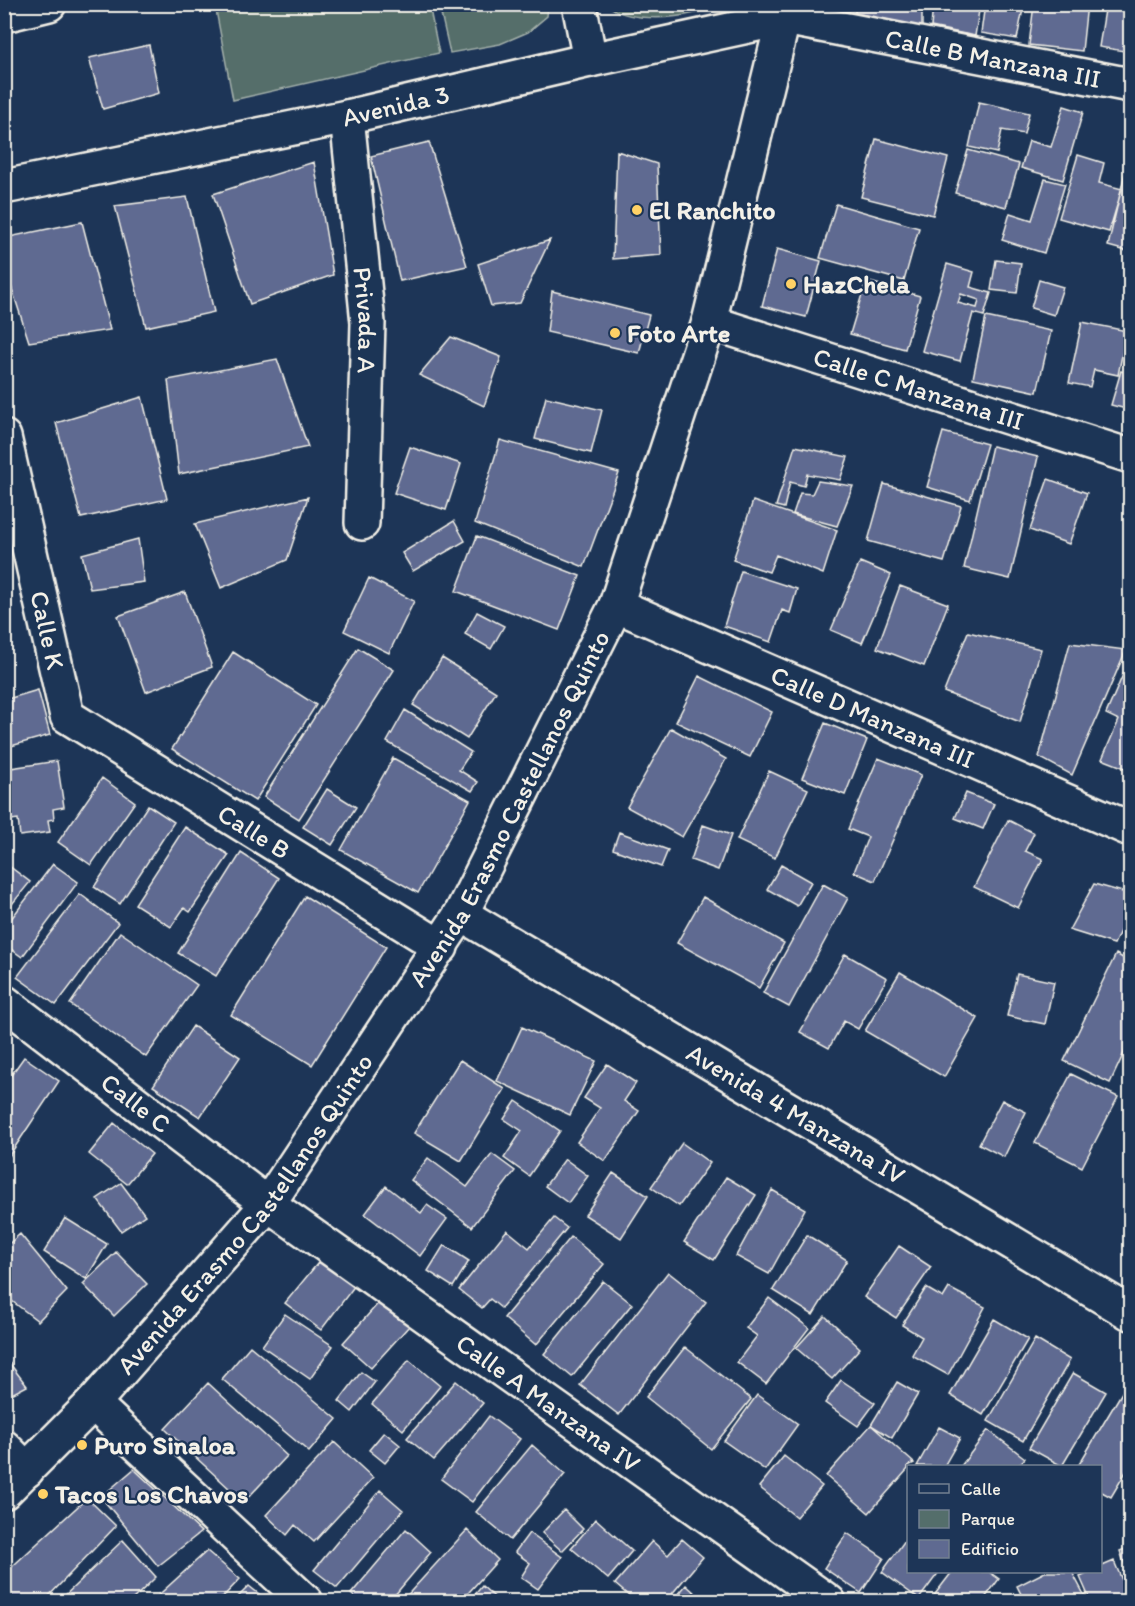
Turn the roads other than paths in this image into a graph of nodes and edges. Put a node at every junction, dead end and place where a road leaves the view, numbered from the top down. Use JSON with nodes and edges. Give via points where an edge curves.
{"nodes":[{"id":1,"x":49,"y":4,"type":"edge"},
{"id":2,"x":579,"y":4,"type":"edge"},
{"id":3,"x":786,"y":11,"type":"edge"},
{"id":4,"x":4,"y":15,"type":"edge"},
{"id":5,"x":590,"y":60,"type":"junction"},
{"id":6,"x":1131,"y":85,"type":"edge"},
{"id":7,"x":347,"y":117,"type":"junction"},
{"id":8,"x":4,"y":187,"type":"edge"},
{"id":9,"x":709,"y":322,"type":"junction"},
{"id":10,"x":4,"y":437,"type":"edge"},
{"id":11,"x":1131,"y":456,"type":"edge"},
{"id":12,"x":362,"y":523,"type":"dead end"},
{"id":13,"x":616,"y":605,"type":"junction"},
{"id":14,"x":67,"y":716,"type":"joint"},
{"id":15,"x":1131,"y":829,"type":"edge"},
{"id":16,"x":461,"y":914,"type":"junction"},
{"id":17,"x":441,"y":946,"type":"junction"},
{"id":18,"x":4,"y":1002,"type":"edge"},
{"id":19,"x":268,"y":1204,"type":"junction"},
{"id":20,"x":1131,"y":1313,"type":"edge"},
{"id":21,"x":93,"y":1403,"type":"junction"},
{"id":22,"x":12,"y":1470,"type":"edge"},
{"id":23,"x":306,"y":1602,"type":"edge"},
{"id":24,"x":829,"y":1602,"type":"edge"}],
"edges":[{"from":1,"to":4,"type":"street"},
{"from":2,"to":5,"type":"street"},
{"from":3,"to":5,"type":"street","name":"Avenida 3"},
{"from":3,"to":6,"type":"street","name":"Calle B Manzana III"},
{"from":3,"to":9,"type":"street","name":"Avenida Erasmo Castellanos Quinto"},
{"from":5,"to":7,"type":"street","name":"Avenida 3"},
{"from":7,"to":8,"type":"street","name":"Avenida 3"},
{"from":7,"to":12,"type":"street","name":"Privada A","via":[[368,323]]},
{"from":9,"to":11,"type":"street","name":"Calle C Manzana III"},
{"from":9,"to":13,"type":"street","name":"Avenida Erasmo Castellanos Quinto"},
{"from":10,"to":14,"type":"street","name":"Calle K"},
{"from":13,"to":15,"type":"street","name":"Calle D Manzana III"},
{"from":13,"to":16,"type":"street","name":"Avenida Erasmo Castellanos Quinto"},
{"from":14,"to":17,"type":"street","name":"Calle B"},
{"from":16,"to":17,"type":"street","name":"Avenida Erasmo Castellanos Quinto"},
{"from":16,"to":20,"type":"street","name":"Avenida 4 Manzana IV"},
{"from":17,"to":19,"type":"street","name":"Avenida Erasmo Castellanos Quinto"},
{"from":18,"to":19,"type":"street","name":"Calle C"},
{"from":19,"to":21,"type":"street","name":"Avenida Erasmo Castellanos Quinto"},
{"from":19,"to":24,"type":"street","name":"Calle A Manzana IV"},
{"from":21,"to":22,"type":"street","name":"Avenida Erasmo Castellanos Quinto"},
{"from":21,"to":23,"type":"street"}]}
